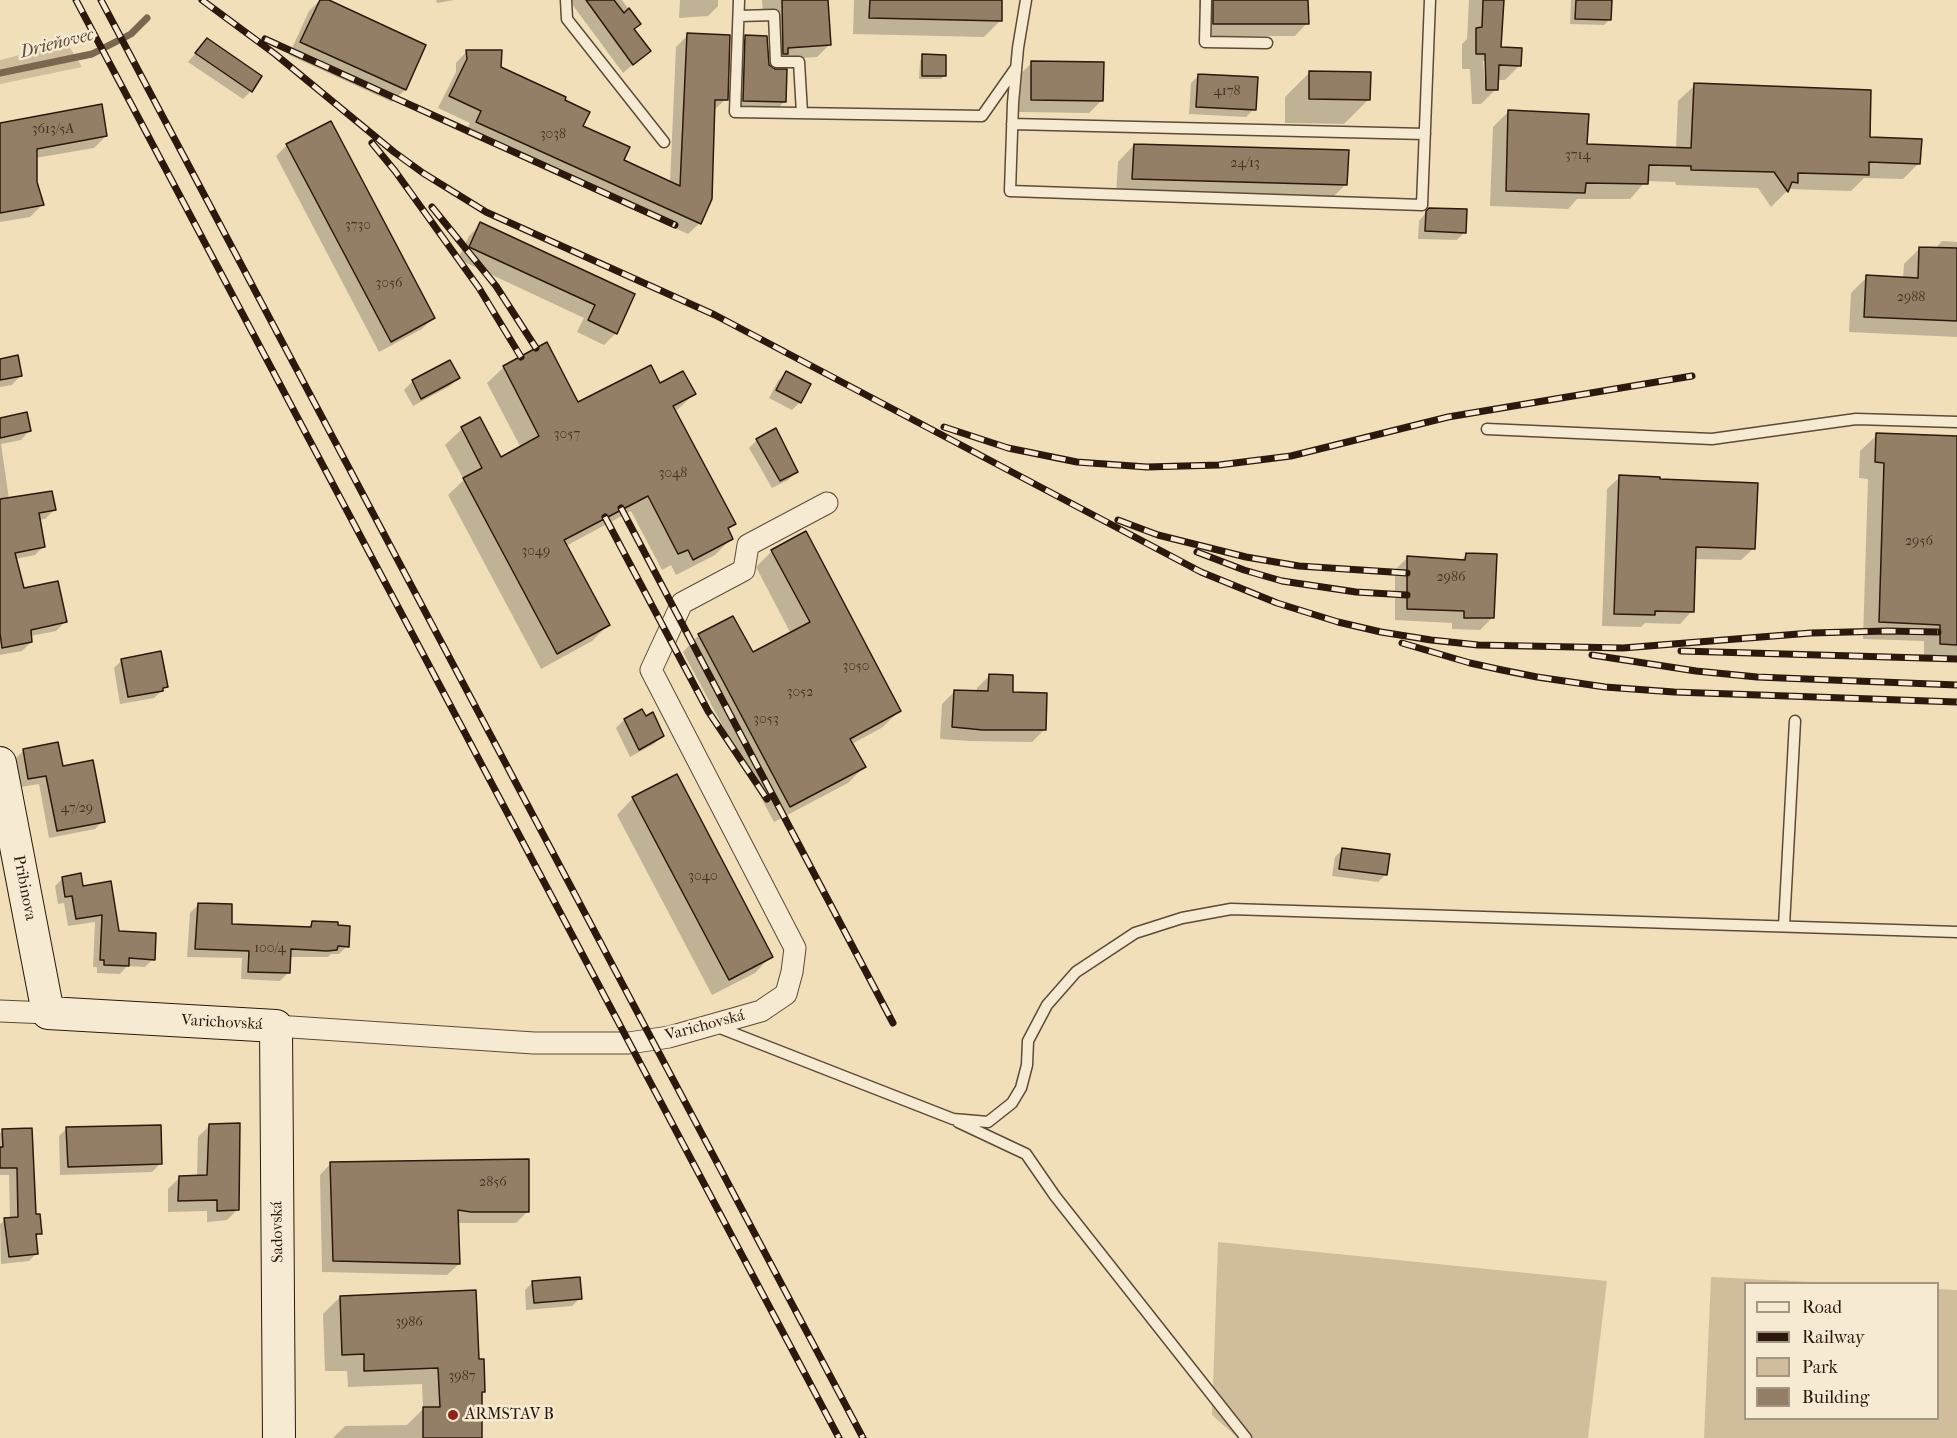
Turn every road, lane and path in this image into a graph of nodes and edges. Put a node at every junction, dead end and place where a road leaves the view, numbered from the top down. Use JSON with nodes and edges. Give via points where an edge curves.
{"nodes":[{"id":1,"x":566,"y":0,"type":"edge"},
{"id":2,"x":739,"y":0,"type":"edge"},
{"id":3,"x":1026,"y":0,"type":"edge"},
{"id":4,"x":1206,"y":0,"type":"edge"},
{"id":5,"x":1430,"y":0,"type":"edge"},
{"id":6,"x":739,"y":16,"type":"junction"},
{"id":7,"x":1267,"y":43,"type":"dead end"},
{"id":8,"x":1016,"y":68,"type":"junction"},
{"id":9,"x":802,"y":113,"type":"junction"},
{"id":10,"x":1012,"y":124,"type":"junction"},
{"id":11,"x":1425,"y":134,"type":"junction"},
{"id":12,"x":664,"y":142,"type":"dead end"},
{"id":13,"x":1957,"y":422,"type":"edge"},
{"id":14,"x":1486,"y":429,"type":"dead end"},
{"id":15,"x":827,"y":503,"type":"dead end"},
{"id":16,"x":1795,"y":721,"type":"dead end"},
{"id":17,"x":0,"y":763,"type":"edge"},
{"id":18,"x":1784,"y":926,"type":"junction"},
{"id":19,"x":1957,"y":932,"type":"edge"},
{"id":20,"x":0,"y":1011,"type":"edge"},
{"id":21,"x":48,"y":1013,"type":"junction"},
{"id":22,"x":712,"y":1025,"type":"junction"},
{"id":23,"x":276,"y":1026,"type":"junction"},
{"id":24,"x":953,"y":1119,"type":"junction"},
{"id":25,"x":279,"y":1438,"type":"edge"},
{"id":26,"x":1246,"y":1438,"type":"edge"}],
"edges":[{"from":1,"to":12,"type":"lane","via":[[567,19]]},
{"from":2,"to":6,"type":"lane"},
{"from":3,"to":8,"type":"lane"},
{"from":4,"to":7,"type":"lane","via":[[1204,42]]},
{"from":5,"to":11,"type":"lane"},
{"from":6,"to":9,"type":"lane","via":[[774,15],[776,62],[799,62]]},
{"from":6,"to":9,"type":"lane","via":[[735,112]]},
{"from":8,"to":9,"type":"lane","via":[[982,116]]},
{"from":8,"to":10,"type":"lane"},
{"from":10,"to":11,"type":"lane"},
{"from":10,"to":11,"type":"lane","via":[[1010,191],[1422,206]]},
{"from":13,"to":14,"type":"lane","via":[[1856,419],[1712,440]]},
{"from":15,"to":22,"type":"street","name":"Varichovská","via":[[748,544],[744,570],[682,603],[651,670],[795,948],[786,994],[761,1011]]},
{"from":16,"to":18,"type":"lane"},
{"from":17,"to":21,"type":"street","name":"Pribinova"},
{"from":18,"to":19,"type":"lane"},
{"from":18,"to":24,"type":"lane","via":[[1231,909],[1182,918],[1135,933],[1076,972],[1047,1005],[1028,1041],[1027,1065],[1012,1103],[988,1122]]},
{"from":20,"to":21,"type":"street","name":"Varichovská"},
{"from":21,"to":23,"type":"street","name":"Varichovská"},
{"from":22,"to":23,"type":"street","name":"Varichovská","via":[[629,1043],[534,1043]]},
{"from":22,"to":24,"type":"lane"},
{"from":23,"to":25,"type":"street","name":"Sadovská"},
{"from":24,"to":26,"type":"lane","via":[[1026,1154],[1054,1196]]}]}
